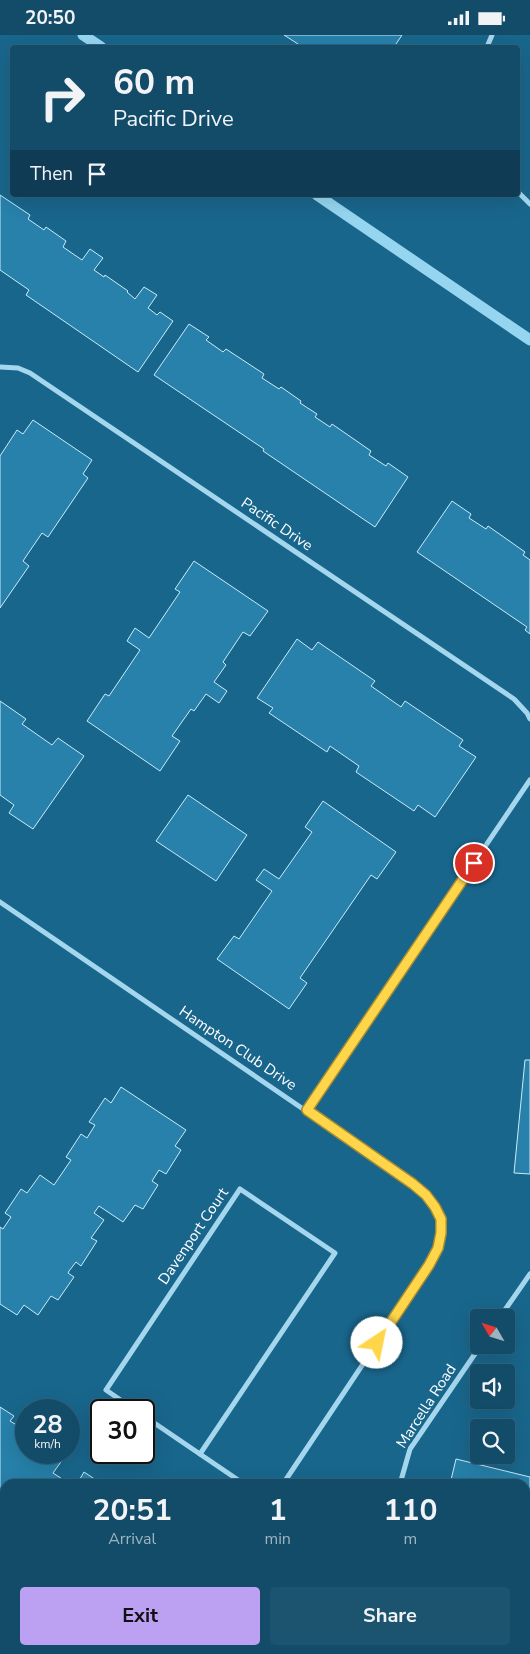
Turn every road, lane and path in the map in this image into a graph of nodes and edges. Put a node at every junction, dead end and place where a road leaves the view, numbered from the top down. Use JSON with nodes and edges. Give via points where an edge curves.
{"nodes":[{"id":1,"x":520,"y":194,"type":"edge"},
{"id":2,"x":530,"y":203,"type":"edge"},
{"id":3,"x":0,"y":367,"type":"edge"},
{"id":4,"x":530,"y":719,"type":"edge"},
{"id":5,"x":530,"y":780,"type":"edge"},
{"id":6,"x":0,"y":902,"type":"edge"},
{"id":7,"x":307,"y":1110,"type":"junction"},
{"id":8,"x":530,"y":1273,"type":"edge"},
{"id":9,"x":505,"y":1309,"type":"edge"},
{"id":10,"x":475,"y":1354,"type":"edge"},
{"id":11,"x":119,"y":1399,"type":"edge"},
{"id":12,"x":155,"y":1423,"type":"edge"},
{"id":13,"x":200,"y":1454,"type":"junction"},
{"id":14,"x":237,"y":1479,"type":"edge"},
{"id":15,"x":286,"y":1479,"type":"edge"},
{"id":16,"x":401,"y":1479,"type":"edge"}],
"edges":[{"from":1,"to":2,"type":"street"},
{"from":3,"to":4,"type":"street","name":"Pacific Drive","via":[[18,368],[30,373],[514,699]]},
{"from":5,"to":7,"type":"street"},
{"from":6,"to":7,"type":"street","name":"Hampton Club Drive"},
{"from":7,"to":15,"type":"street","name":"Hampton Club Drive","via":[[426,1195],[441,1219],[441,1233],[429,1265]]},
{"from":8,"to":9,"type":"street"},
{"from":10,"to":16,"type":"street","name":"Marcella Road","via":[[410,1449]]},
{"from":11,"to":13,"type":"street","name":"Davenport Court","via":[[106,1390],[240,1189],[335,1253]]},
{"from":12,"to":13,"type":"street"},
{"from":13,"to":14,"type":"street"}]}
